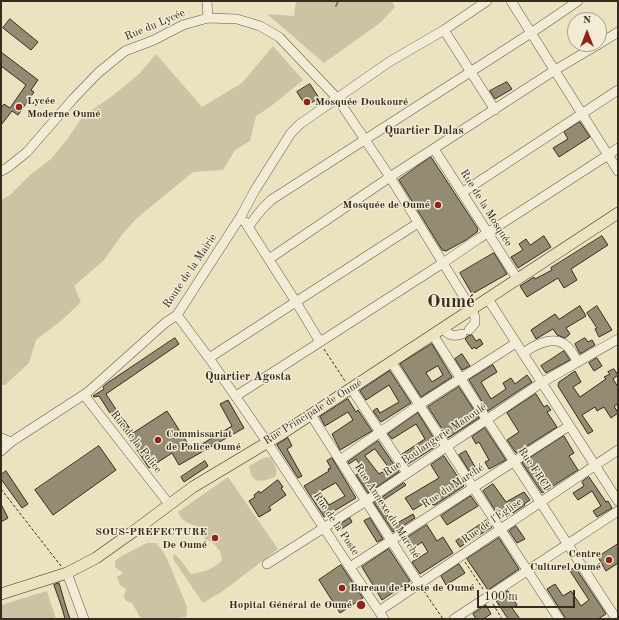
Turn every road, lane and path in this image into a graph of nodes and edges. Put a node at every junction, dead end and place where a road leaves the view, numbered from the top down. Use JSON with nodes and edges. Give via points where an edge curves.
{"nodes":[{"id":1,"x":207,"y":1,"type":"edge"},
{"id":2,"x":487,"y":1,"type":"edge"},
{"id":3,"x":511,"y":1,"type":"edge"},
{"id":4,"x":578,"y":1,"type":"edge"},
{"id":5,"x":208,"y":18,"type":"junction"},
{"id":6,"x":444,"y":30,"type":"junction"},
{"id":7,"x":618,"y":32,"type":"edge"},
{"id":8,"x":531,"y":33,"type":"junction"},
{"id":9,"x":607,"y":39,"type":"edge"},
{"id":10,"x":585,"y":52,"type":"edge"},
{"id":11,"x":555,"y":70,"type":"junction"},
{"id":12,"x":471,"y":72,"type":"junction"},
{"id":13,"x":618,"y":90,"type":"edge"},
{"id":14,"x":337,"y":98,"type":"junction"},
{"id":15,"x":496,"y":110,"type":"junction"},
{"id":16,"x":583,"y":114,"type":"junction"},
{"id":17,"x":365,"y":138,"type":"junction"},
{"id":18,"x":618,"y":148,"type":"edge"},
{"id":19,"x":434,"y":149,"type":"junction"},
{"id":20,"x":608,"y":155,"type":"junction"},
{"id":21,"x":1,"y":171,"type":"edge"},
{"id":22,"x":618,"y":171,"type":"edge"},
{"id":23,"x":390,"y":177,"type":"junction"},
{"id":24,"x":463,"y":192,"type":"junction"},
{"id":25,"x":618,"y":214,"type":"edge"},
{"id":26,"x":240,"y":216,"type":"junction"},
{"id":27,"x":418,"y":223,"type":"junction"},
{"id":28,"x":248,"y":227,"type":"junction"},
{"id":29,"x":489,"y":233,"type":"junction"},
{"id":30,"x":269,"y":259,"type":"junction"},
{"id":31,"x":443,"y":263,"type":"junction"},
{"id":32,"x":518,"y":280,"type":"junction"},
{"id":33,"x":488,"y":299,"type":"junction"},
{"id":34,"x":296,"y":302,"type":"junction"},
{"id":35,"x":472,"y":310,"type":"junction"},
{"id":36,"x":177,"y":315,"type":"junction"},
{"id":37,"x":438,"y":332,"type":"junction"},
{"id":38,"x":618,"y":339,"type":"edge"},
{"id":39,"x":320,"y":342,"type":"junction"},
{"id":40,"x":516,"y":344,"type":"junction"},
{"id":41,"x":523,"y":354,"type":"junction"},
{"id":42,"x":209,"y":358,"type":"junction"},
{"id":43,"x":392,"y":362,"type":"junction"},
{"id":44,"x":578,"y":362,"type":"junction"},
{"id":45,"x":461,"y":379,"type":"junction"},
{"id":46,"x":541,"y":383,"type":"junction"},
{"id":47,"x":348,"y":384,"type":"junction"},
{"id":48,"x":84,"y":395,"type":"junction"},
{"id":49,"x":236,"y":396,"type":"junction"},
{"id":50,"x":419,"y":406,"type":"junction"},
{"id":51,"x":311,"y":415,"type":"junction"},
{"id":52,"x":487,"y":420,"type":"junction"},
{"id":53,"x":569,"y":426,"type":"junction"},
{"id":54,"x":381,"y":432,"type":"junction"},
{"id":55,"x":1,"y":438,"type":"edge"},
{"id":56,"x":10,"y":442,"type":"junction"},
{"id":57,"x":267,"y":442,"type":"junction"},
{"id":58,"x":446,"y":447,"type":"junction"},
{"id":59,"x":618,"y":450,"type":"edge"},
{"id":60,"x":1,"y":451,"type":"edge"},
{"id":61,"x":340,"y":460,"type":"junction"},
{"id":62,"x":514,"y":461,"type":"junction"},
{"id":63,"x":594,"y":465,"type":"junction"},
{"id":64,"x":407,"y":473,"type":"junction"},
{"id":65,"x":473,"y":487,"type":"junction"},
{"id":66,"x":1,"y":489,"type":"edge"},
{"id":67,"x":366,"y":501,"type":"junction"},
{"id":68,"x":541,"y":501,"type":"junction"},
{"id":69,"x":618,"y":501,"type":"edge"},
{"id":70,"x":168,"y":504,"type":"junction"},
{"id":71,"x":618,"y":511,"type":"edge"},
{"id":72,"x":324,"y":528,"type":"junction"},
{"id":73,"x":500,"y":529,"type":"junction"},
{"id":74,"x":392,"y":540,"type":"junction"},
{"id":75,"x":568,"y":543,"type":"junction"},
{"id":76,"x":461,"y":557,"type":"junction"},
{"id":77,"x":267,"y":564,"type":"dead end"},
{"id":78,"x":350,"y":567,"type":"junction"},
{"id":79,"x":527,"y":570,"type":"junction"},
{"id":80,"x":67,"y":573,"type":"junction"},
{"id":81,"x":419,"y":584,"type":"junction"},
{"id":82,"x":1,"y":594,"type":"edge"},
{"id":83,"x":488,"y":596,"type":"junction"},
{"id":84,"x":382,"y":615,"type":"edge"},
{"id":85,"x":615,"y":617,"type":"edge"},
{"id":86,"x":84,"y":619,"type":"edge"},
{"id":87,"x":443,"y":619,"type":"edge"},
{"id":88,"x":454,"y":619,"type":"edge"},
{"id":89,"x":502,"y":619,"type":"edge"},
{"id":90,"x":559,"y":619,"type":"edge"}],
"edges":[{"from":1,"to":5,"type":"street"},
{"from":2,"to":6,"type":"street","name":"Route de la Mairie"},
{"from":3,"to":8,"type":"street"},
{"from":4,"to":8,"type":"street"},
{"from":5,"to":14,"type":"street","name":"Rue du Lycée","via":[[237,19],[273,33]]},
{"from":5,"to":21,"type":"street","name":"Rue du Lycée","via":[[183,25],[125,51],[98,73],[27,152]]},
{"from":6,"to":12,"type":"street"},
{"from":6,"to":14,"type":"street","name":"Route de la Mairie","via":[[389,62]]},
{"from":7,"to":9,"type":"street"},
{"from":8,"to":11,"type":"street"},
{"from":8,"to":12,"type":"street"},
{"from":10,"to":11,"type":"street"},
{"from":11,"to":15,"type":"street"},
{"from":11,"to":16,"type":"street"},
{"from":12,"to":15,"type":"street"},
{"from":12,"to":17,"type":"street"},
{"from":13,"to":16,"type":"street"},
{"from":14,"to":17,"type":"street","name":"Rue du Lycée"},
{"from":14,"to":26,"type":"street","name":"Route de la Mairie","via":[[291,133]]},
{"from":15,"to":19,"type":"street"},
{"from":16,"to":20,"type":"street"},
{"from":16,"to":24,"type":"street"},
{"from":17,"to":23,"type":"street","name":"Rue du Lycée"},
{"from":17,"to":28,"type":"street","via":[[271,200]]},
{"from":18,"to":20,"type":"street"},
{"from":19,"to":23,"type":"street"},
{"from":19,"to":24,"type":"street","name":"Rue de la Mosquée"},
{"from":20,"to":22,"type":"street"},
{"from":20,"to":29,"type":"street"},
{"from":23,"to":27,"type":"street","name":"Rue du Lycée"},
{"from":23,"to":30,"type":"street"},
{"from":24,"to":29,"type":"street","name":"Rue de la Mosquée"},
{"from":25,"to":32,"type":"main road","name":"Rue Principale de Oumé"},
{"from":26,"to":28,"type":"street"},
{"from":26,"to":36,"type":"street","name":"Route de la Mairie"},
{"from":27,"to":31,"type":"street","name":"Rue du Lycée"},
{"from":27,"to":34,"type":"street"},
{"from":28,"to":30,"type":"street"},
{"from":29,"to":31,"type":"street"},
{"from":29,"to":32,"type":"street","name":"Rue de la Mosquée"},
{"from":30,"to":34,"type":"street"},
{"from":31,"to":35,"type":"street","name":"Rue du Lycée"},
{"from":31,"to":39,"type":"street"},
{"from":32,"to":33,"type":"main road","name":"Rue Principale de Oumé"},
{"from":33,"to":35,"type":"main road","name":"Rue Principale de Oumé"},
{"from":33,"to":40,"type":"street"},
{"from":34,"to":39,"type":"street"},
{"from":34,"to":42,"type":"street"},
{"from":35,"to":37,"type":"main road","name":"Rue Principale de Oumé"},
{"from":35,"to":37,"type":"street","via":[[475,323],[465,332],[455,336]]},
{"from":36,"to":42,"type":"street","name":"Rue de la Poste"},
{"from":36,"to":48,"type":"street","name":"Route de la Mairie"},
{"from":37,"to":43,"type":"main road","name":"Rue Principale de Oumé"},
{"from":37,"to":45,"type":"street","name":"Rue FRCI"},
{"from":38,"to":44,"type":"street","name":"Rue Boulangerie Manoulé"},
{"from":39,"to":47,"type":"path"},
{"from":39,"to":49,"type":"street"},
{"from":40,"to":41,"type":"street"},
{"from":40,"to":45,"type":"street"},
{"from":41,"to":44,"type":"street","via":[[529,348],[557,342],[570,349]]},
{"from":41,"to":46,"type":"street"},
{"from":42,"to":49,"type":"street","name":"Rue de la Poste"},
{"from":43,"to":47,"type":"main road","name":"Rue Principale de Oumé"},
{"from":43,"to":50,"type":"street"},
{"from":44,"to":46,"type":"street","name":"Rue Boulangerie Manoulé"},
{"from":45,"to":50,"type":"street"},
{"from":45,"to":52,"type":"street","name":"Rue FRCI"},
{"from":46,"to":52,"type":"street","name":"Rue Boulangerie Manoulé"},
{"from":46,"to":53,"type":"street"},
{"from":47,"to":51,"type":"main road","name":"Rue Principale de Oumé"},
{"from":47,"to":54,"type":"street"},
{"from":48,"to":56,"type":"street","name":"Route de la Mairie"},
{"from":48,"to":70,"type":"street","name":"Rue de la Police"},
{"from":49,"to":57,"type":"street","name":"Rue de la Poste"},
{"from":50,"to":54,"type":"street"},
{"from":50,"to":58,"type":"street"},
{"from":51,"to":57,"type":"main road","name":"Rue Principale de Oumé"},
{"from":51,"to":61,"type":"street","name":"Rue Annexe du Marché"},
{"from":52,"to":58,"type":"street","name":"Rue Boulangerie Manoulé"},
{"from":52,"to":62,"type":"street","name":"Rue FRCI"},
{"from":53,"to":62,"type":"street","name":"Rue du Marché"},
{"from":53,"to":63,"type":"street"},
{"from":54,"to":61,"type":"street"},
{"from":54,"to":64,"type":"street"},
{"from":55,"to":56,"type":"street"},
{"from":56,"to":60,"type":"street","name":"Route de la Mairie"},
{"from":57,"to":70,"type":"main road","name":"Rue Principale de Oumé"},
{"from":57,"to":72,"type":"street","name":"Rue de la Poste"},
{"from":58,"to":64,"type":"street","name":"Rue Boulangerie Manoulé"},
{"from":58,"to":65,"type":"street"},
{"from":59,"to":63,"type":"street","name":"Rue de l'Église"},
{"from":61,"to":67,"type":"street","name":"Rue Annexe du Marché"},
{"from":62,"to":65,"type":"street","name":"Rue du Marché"},
{"from":62,"to":68,"type":"street","name":"Rue FRCI"},
{"from":63,"to":68,"type":"street","name":"Rue de l'Église"},
{"from":63,"to":69,"type":"street"},
{"from":64,"to":67,"type":"street","name":"Rue Boulangerie Manoulé"},
{"from":65,"to":73,"type":"street"},
{"from":65,"to":74,"type":"street","name":"Rue du Marché"},
{"from":66,"to":80,"type":"path"},
{"from":67,"to":72,"type":"street","name":"Rue Boulangerie Manoulé"},
{"from":67,"to":74,"type":"street","name":"Rue Annexe du Marché"},
{"from":68,"to":73,"type":"street","name":"Rue de l'Église"},
{"from":68,"to":75,"type":"street","name":"Rue FRCI"},
{"from":70,"to":80,"type":"main road","name":"Rue Principale de Oumé","via":[[96,558]]},
{"from":71,"to":75,"type":"street"},
{"from":72,"to":77,"type":"street","name":"Rue Boulangerie Manoulé"},
{"from":72,"to":78,"type":"street","name":"Rue de la Poste"},
{"from":73,"to":76,"type":"street","name":"Rue de l'Église"},
{"from":73,"to":79,"type":"street"},
{"from":74,"to":78,"type":"street","name":"Rue du Marché"},
{"from":74,"to":81,"type":"street","name":"Rue Annexe du Marché"},
{"from":75,"to":79,"type":"street"},
{"from":75,"to":85,"type":"street","name":"Rue FRCI"},
{"from":76,"to":81,"type":"street","name":"Rue de l'Église"},
{"from":76,"to":83,"type":"path"},
{"from":78,"to":84,"type":"street","name":"Rue de la Poste"},
{"from":79,"to":83,"type":"street"},
{"from":79,"to":90,"type":"street"},
{"from":80,"to":82,"type":"main road","name":"Rue Principale de Oumé"},
{"from":80,"to":86,"type":"street"},
{"from":81,"to":84,"type":"street","name":"Rue de l'Église"},
{"from":81,"to":87,"type":"path"},
{"from":83,"to":88,"type":"street"},
{"from":83,"to":89,"type":"path"}]}
